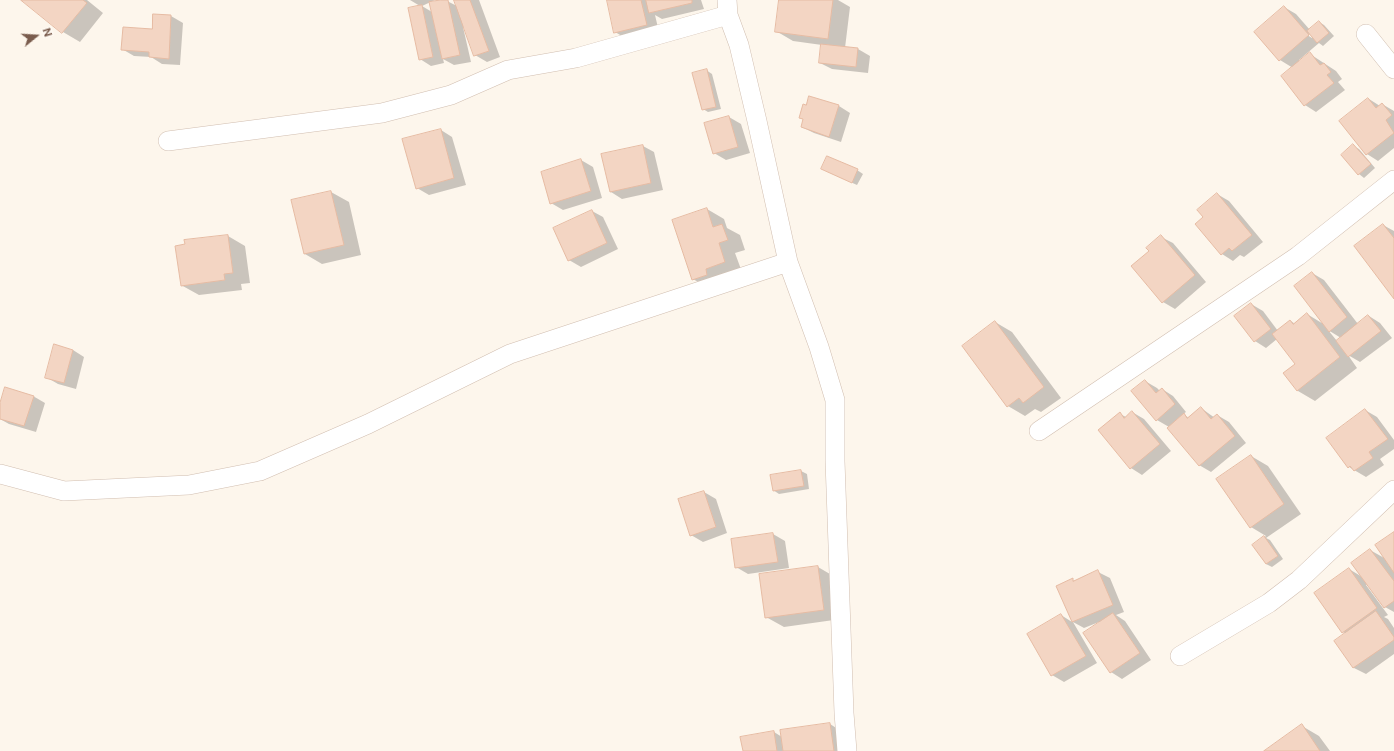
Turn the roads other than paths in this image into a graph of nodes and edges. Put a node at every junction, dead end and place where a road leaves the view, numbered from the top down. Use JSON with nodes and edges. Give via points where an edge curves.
{"nodes":[{"id":1,"x":727,"y":8,"type":"edge"},
{"id":2,"x":1366,"y":34,"type":"dead end"},
{"id":3,"x":1394,"y":69,"type":"edge"},
{"id":4,"x":168,"y":141,"type":"dead end"},
{"id":5,"x":1394,"y":180,"type":"edge"},
{"id":6,"x":788,"y":262,"type":"junction"},
{"id":7,"x":1038,"y":431,"type":"dead end"},
{"id":8,"x":0,"y":474,"type":"edge"},
{"id":9,"x":1394,"y":490,"type":"edge"},
{"id":10,"x":1180,"y":656,"type":"dead end"},
{"id":11,"x":847,"y":751,"type":"edge"}],
"edges":[{"from":1,"to":4,"type":"street","via":[[576,58],[508,70],[451,95],[382,113]]},
{"from":1,"to":6,"type":"street","via":[[754,106]]},
{"from":2,"to":3,"type":"street"},
{"from":5,"to":7,"type":"street","via":[[1298,256]]},
{"from":6,"to":8,"type":"street","via":[[510,354],[368,424],[260,472],[189,485],[64,491]]},
{"from":6,"to":11,"type":"street","via":[[820,347],[835,400],[835,468]]},
{"from":9,"to":10,"type":"street","via":[[1299,580],[1269,603]]}]}
